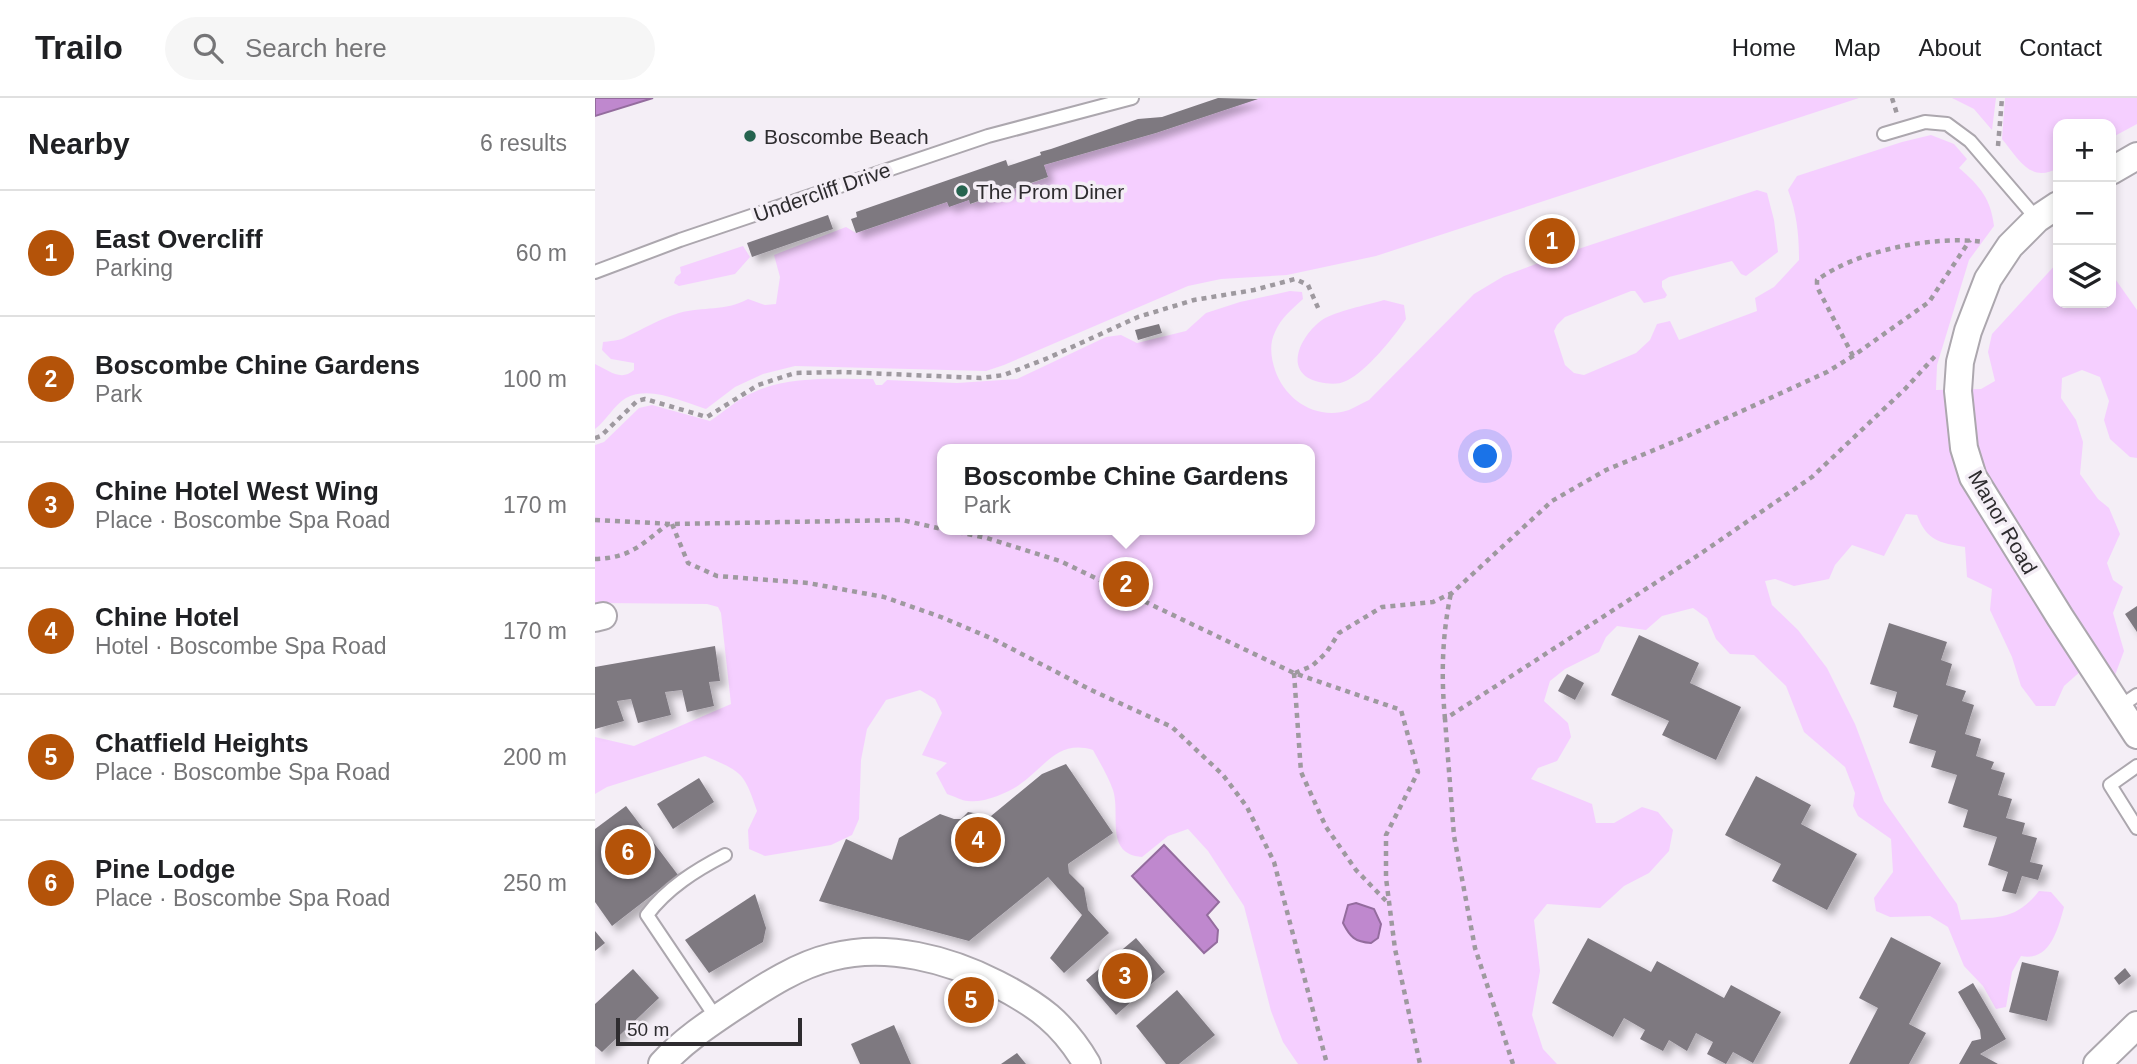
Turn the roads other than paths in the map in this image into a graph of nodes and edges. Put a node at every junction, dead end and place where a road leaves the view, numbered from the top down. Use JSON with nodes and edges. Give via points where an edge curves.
{"nodes":[{"id":1,"x":1132,"y":98,"type":"edge"},
{"id":2,"x":1884,"y":134,"type":"dead end"},
{"id":3,"x":2137,"y":156,"type":"edge"},
{"id":4,"x":2116,"y":168,"type":"edge"},
{"id":5,"x":2048,"y":212,"type":"edge"},
{"id":6,"x":595,"y":272,"type":"edge"},
{"id":7,"x":2128,"y":701,"type":"edge"},
{"id":8,"x":2137,"y":735,"type":"edge"},
{"id":9,"x":2137,"y":766,"type":"edge"},
{"id":10,"x":2137,"y":828,"type":"edge"},
{"id":11,"x":725,"y":855,"type":"dead end"},
{"id":12,"x":717,"y":1018,"type":"junction"},
{"id":13,"x":2137,"y":1025,"type":"edge"},
{"id":14,"x":662,"y":1064,"type":"edge"},
{"id":15,"x":1087,"y":1064,"type":"edge"},
{"id":16,"x":2097,"y":1064,"type":"edge"}],
"edges":[{"from":1,"to":6,"type":"lane","name":"Undercliff Drive","via":[[988,136]]},
{"from":2,"to":5,"type":"lane","via":[[1925,122],[1947,124],[1970,141],[1995,173]]},
{"from":3,"to":4,"type":"street"},
{"from":5,"to":7,"type":"street","name":"Manor Road","via":[[2010,246],[1988,279],[1968,331],[1958,391],[1964,449],[1973,477]]},
{"from":7,"to":8,"type":"street","name":"Manor Road"},
{"from":9,"to":10,"type":"lane","via":[[2110,785]]},
{"from":11,"to":12,"type":"lane","via":[[658,899],[647,915]]},
{"from":12,"to":14,"type":"street"},
{"from":12,"to":15,"type":"street","via":[[794,971],[831,957],[865,952],[914,954],[974,972],[1031,1001],[1057,1023]]},
{"from":13,"to":16,"type":"street"}]}
